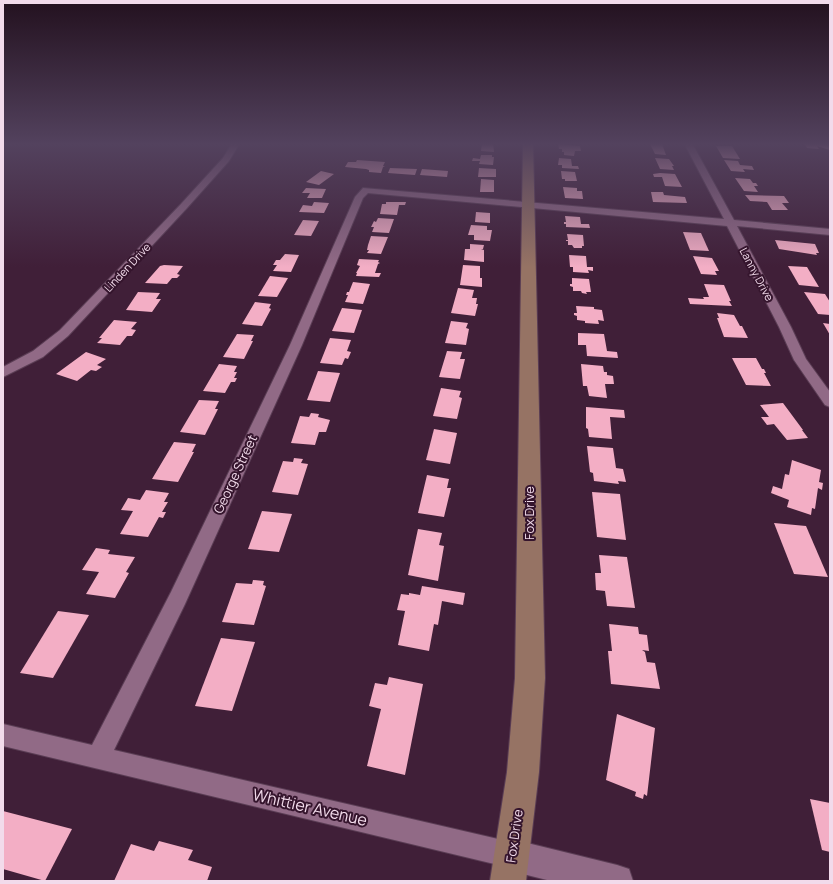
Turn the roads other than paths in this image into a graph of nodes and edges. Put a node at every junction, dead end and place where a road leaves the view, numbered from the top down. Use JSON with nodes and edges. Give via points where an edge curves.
{"nodes":[{"id":1,"x":203,"y":184,"type":"edge"},
{"id":2,"x":528,"y":184,"type":"edge"},
{"id":3,"x":710,"y":184,"type":"edge"},
{"id":4,"x":528,"y":204,"type":"junction"},
{"id":5,"x":730,"y":223,"type":"junction"},
{"id":6,"x":830,"y":232,"type":"edge"},
{"id":7,"x":3,"y":374,"type":"edge"},
{"id":8,"x":830,"y":402,"type":"edge"},
{"id":9,"x":3,"y":734,"type":"edge"},
{"id":10,"x":98,"y":757,"type":"junction"},
{"id":11,"x":510,"y":868,"type":"edge"},
{"id":12,"x":617,"y":881,"type":"edge"}],
"edges":[{"from":1,"to":7,"type":"street","name":"Linden Drive","via":[[64,333],[38,354]]},
{"from":2,"to":4,"type":"main road","name":"Fox Drive"},
{"from":3,"to":5,"type":"street","name":"Lanny Drive"},
{"from":4,"to":5,"type":"street"},
{"from":4,"to":10,"type":"street","name":"George Street","via":[[366,190],[359,197],[296,345],[178,598]]},
{"from":4,"to":11,"type":"main road","name":"Fox Drive","via":[[530,678],[523,772]]},
{"from":5,"to":6,"type":"street"},
{"from":5,"to":8,"type":"street","name":"Lanny Drive","via":[[800,360]]},
{"from":9,"to":10,"type":"street","name":"Whittier Avenue"},
{"from":10,"to":11,"type":"street","name":"Whittier Avenue"},
{"from":11,"to":12,"type":"street","name":"Whittier Avenue"}]}
